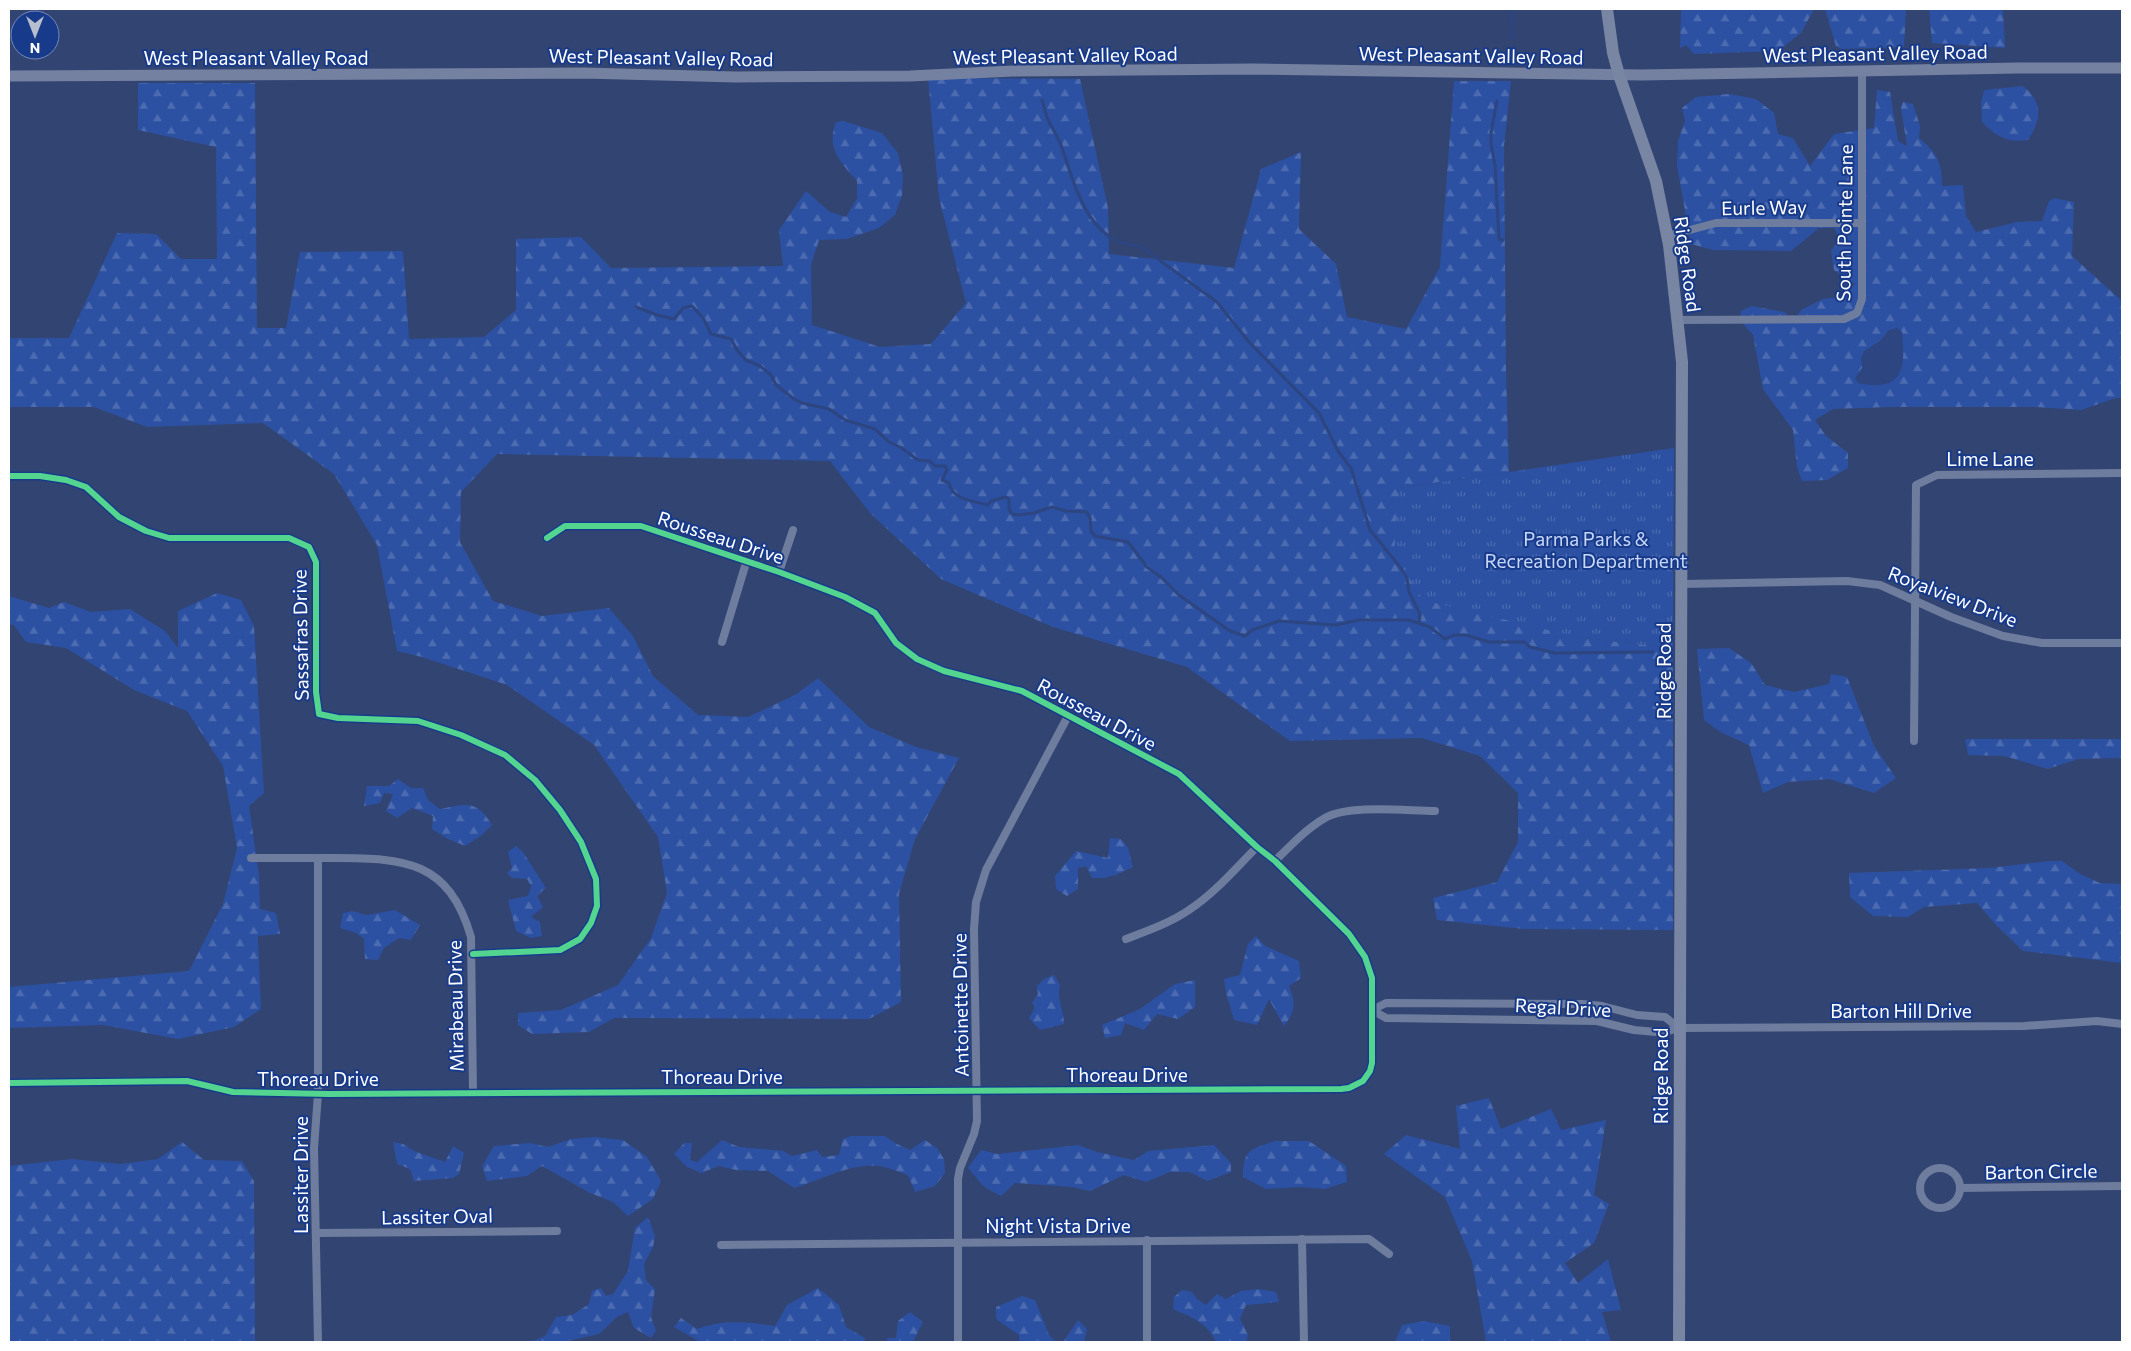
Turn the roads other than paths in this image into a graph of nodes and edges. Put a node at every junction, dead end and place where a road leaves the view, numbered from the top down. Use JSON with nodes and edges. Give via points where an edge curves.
{"nodes":[{"id":1,"x":1607,"y":9,"type":"edge"},
{"id":2,"x":2122,"y":68,"type":"edge"},
{"id":3,"x":1862,"y":71,"type":"junction"},
{"id":4,"x":1619,"y":75,"type":"junction"},
{"id":5,"x":9,"y":76,"type":"edge"},
{"id":6,"x":1862,"y":223,"type":"junction"},
{"id":7,"x":1667,"y":236,"type":"junction"},
{"id":8,"x":1677,"y":320,"type":"junction"},
{"id":9,"x":2122,"y":473,"type":"edge"},
{"id":10,"x":9,"y":476,"type":"edge"},
{"id":11,"x":793,"y":530,"type":"dead end"},
{"id":12,"x":547,"y":538,"type":"dead end"},
{"id":13,"x":746,"y":563,"type":"junction"},
{"id":14,"x":779,"y":572,"type":"junction"},
{"id":15,"x":1682,"y":584,"type":"junction"},
{"id":16,"x":1915,"y":601,"type":"junction"},
{"id":17,"x":722,"y":642,"type":"dead end"},
{"id":18,"x":2122,"y":643,"type":"edge"},
{"id":19,"x":1068,"y":716,"type":"junction"},
{"id":20,"x":1914,"y":741,"type":"dead end"},
{"id":21,"x":1436,"y":811,"type":"dead end"},
{"id":22,"x":1257,"y":847,"type":"junction"},
{"id":23,"x":250,"y":858,"type":"dead end"},
{"id":24,"x":318,"y":858,"type":"junction"},
{"id":25,"x":1276,"y":861,"type":"junction"},
{"id":26,"x":1126,"y":939,"type":"dead end"},
{"id":27,"x":473,"y":954,"type":"junction"},
{"id":28,"x":1549,"y":1005,"type":"junction"},
{"id":29,"x":1372,"y":1010,"type":"junction"},
{"id":30,"x":1549,"y":1020,"type":"junction"},
{"id":31,"x":2122,"y":1024,"type":"edge"},
{"id":32,"x":1679,"y":1028,"type":"junction"},
{"id":33,"x":9,"y":1083,"type":"edge"},
{"id":34,"x":977,"y":1090,"type":"junction"},
{"id":35,"x":473,"y":1093,"type":"junction"},
{"id":36,"x":318,"y":1094,"type":"junction"},
{"id":37,"x":2122,"y":1186,"type":"edge"},
{"id":38,"x":1960,"y":1188,"type":"junction"},
{"id":39,"x":557,"y":1231,"type":"dead end"},
{"id":40,"x":317,"y":1233,"type":"junction"},
{"id":41,"x":1302,"y":1239,"type":"junction"},
{"id":42,"x":1147,"y":1240,"type":"junction"},
{"id":43,"x":958,"y":1242,"type":"junction"},
{"id":44,"x":721,"y":1245,"type":"dead end"},
{"id":45,"x":1389,"y":1254,"type":"dead end"},
{"id":46,"x":318,"y":1342,"type":"edge"},
{"id":47,"x":958,"y":1342,"type":"edge"},
{"id":48,"x":1147,"y":1342,"type":"edge"},
{"id":49,"x":1304,"y":1342,"type":"edge"},
{"id":50,"x":1679,"y":1342,"type":"edge"}],
"edges":[{"from":1,"to":4,"type":"main road","name":"Ridge Road"},
{"from":2,"to":3,"type":"main road","name":"West Pleasant Valley Road"},
{"from":3,"to":4,"type":"main road","name":"West Pleasant Valley Road"},
{"from":3,"to":6,"type":"street","name":"South Pointe Lane"},
{"from":4,"to":5,"type":"main road","name":"West Pleasant Valley Road","via":[[1253,69],[736,77],[594,73]]},
{"from":4,"to":7,"type":"main road","name":"Ridge Road","via":[[1656,181]]},
{"from":6,"to":7,"type":"street","name":"Eurle Way","via":[[1721,223]]},
{"from":6,"to":8,"type":"street","name":"South Pointe Lane","via":[[1862,299],[1851,317]]},
{"from":7,"to":8,"type":"main road","name":"Ridge Road"},
{"from":8,"to":15,"type":"main road","name":"Ridge Road","via":[[1682,362]]},
{"from":9,"to":16,"type":"street","name":"Lime Lane","via":[[1936,475],[1916,486]]},
{"from":10,"to":27,"type":"street","name":"Sassafras Drive","via":[[40,476],[86,487],[118,517],[169,538],[289,538],[310,547],[316,562],[316,692],[319,714],[338,718],[418,721],[461,735],[505,755],[535,780],[560,810],[581,842],[596,879],[597,906],[580,939],[560,950]]},
{"from":11,"to":14,"type":"street"},
{"from":12,"to":13,"type":"street","name":"Rousseau Drive","via":[[565,526],[641,526]]},
{"from":13,"to":14,"type":"street","name":"Rousseau Drive"},
{"from":13,"to":17,"type":"street"},
{"from":14,"to":19,"type":"street","name":"Rousseau Drive","via":[[845,597],[875,613],[896,643],[917,659],[944,670],[1022,691]]},
{"from":15,"to":16,"type":"street","name":"Royalview Drive","via":[[1847,581],[1880,585]]},
{"from":15,"to":32,"type":"main road","name":"Ridge Road"},
{"from":16,"to":18,"type":"street","name":"Royalview Drive","via":[[2003,636],[2042,643]]},
{"from":16,"to":20,"type":"street"},
{"from":19,"to":22,"type":"street","name":"Rousseau Drive","via":[[1179,774]]},
{"from":19,"to":34,"type":"street","name":"Antoinette Drive","via":[[986,870],[976,902]]},
{"from":21,"to":25,"type":"street","via":[[1349,810],[1326,817],[1303,833]]},
{"from":22,"to":25,"type":"street","name":"Rousseau Drive"},
{"from":22,"to":26,"type":"street","via":[[1209,895],[1188,911]]},
{"from":23,"to":24,"type":"street","name":"Mirabeau Drive"},
{"from":24,"to":27,"type":"street","name":"Mirabeau Drive","via":[[392,860],[412,865],[431,875],[443,884],[461,909],[472,938]]},
{"from":24,"to":36,"type":"street","name":"Lassiter Drive"},
{"from":25,"to":29,"type":"street","name":"Rousseau Drive","via":[[1349,934],[1365,957],[1372,978]]},
{"from":27,"to":35,"type":"street","name":"Mirabeau Drive"},
{"from":28,"to":29,"type":"street","name":"Regal Drive","via":[[1386,1003]]},
{"from":28,"to":30,"type":"street"},
{"from":28,"to":32,"type":"street","name":"Regal Drive","via":[[1602,1006],[1637,1015],[1665,1017]]},
{"from":29,"to":30,"type":"street","name":"Regal Drive","via":[[1386,1018]]},
{"from":29,"to":34,"type":"street","name":"Thoreau Drive","via":[[1370,1071],[1363,1081],[1349,1088]]},
{"from":30,"to":32,"type":"street","name":"Regal Drive","via":[[1597,1021],[1656,1032]]},
{"from":31,"to":32,"type":"street","name":"Barton Hill Drive","via":[[2097,1021],[2024,1026]]},
{"from":32,"to":50,"type":"main road","name":"Ridge Road"},
{"from":33,"to":36,"type":"street","name":"Thoreau Drive","via":[[188,1081],[234,1092]]},
{"from":34,"to":35,"type":"street","name":"Thoreau Drive"},
{"from":34,"to":43,"type":"street","name":"Antoinette Drive","via":[[974,1134],[958,1179]]},
{"from":35,"to":36,"type":"street","name":"Thoreau Drive"},
{"from":36,"to":40,"type":"street","name":"Lassiter Drive","via":[[314,1148]]},
{"from":37,"to":38,"type":"street","name":"Barton Circle"},
{"from":38,"to":38,"type":"street","name":"Barton Circle","via":[[1952,1205],[1940,1209],[1923,1200],[1920,1188],[1924,1175],[1936,1168],[1956,1175]]},
{"from":39,"to":40,"type":"street","name":"Lassiter Oval"},
{"from":40,"to":46,"type":"street","name":"Lassiter Drive"},
{"from":41,"to":42,"type":"street","name":"Night Vista Drive"},
{"from":41,"to":45,"type":"street","name":"Night Vista Drive","via":[[1369,1239]]},
{"from":41,"to":49,"type":"street"},
{"from":42,"to":43,"type":"street","name":"Night Vista Drive"},
{"from":42,"to":48,"type":"street"},
{"from":43,"to":44,"type":"street","name":"Night Vista Drive"},
{"from":43,"to":47,"type":"street","name":"Antoinette Drive"}]}
